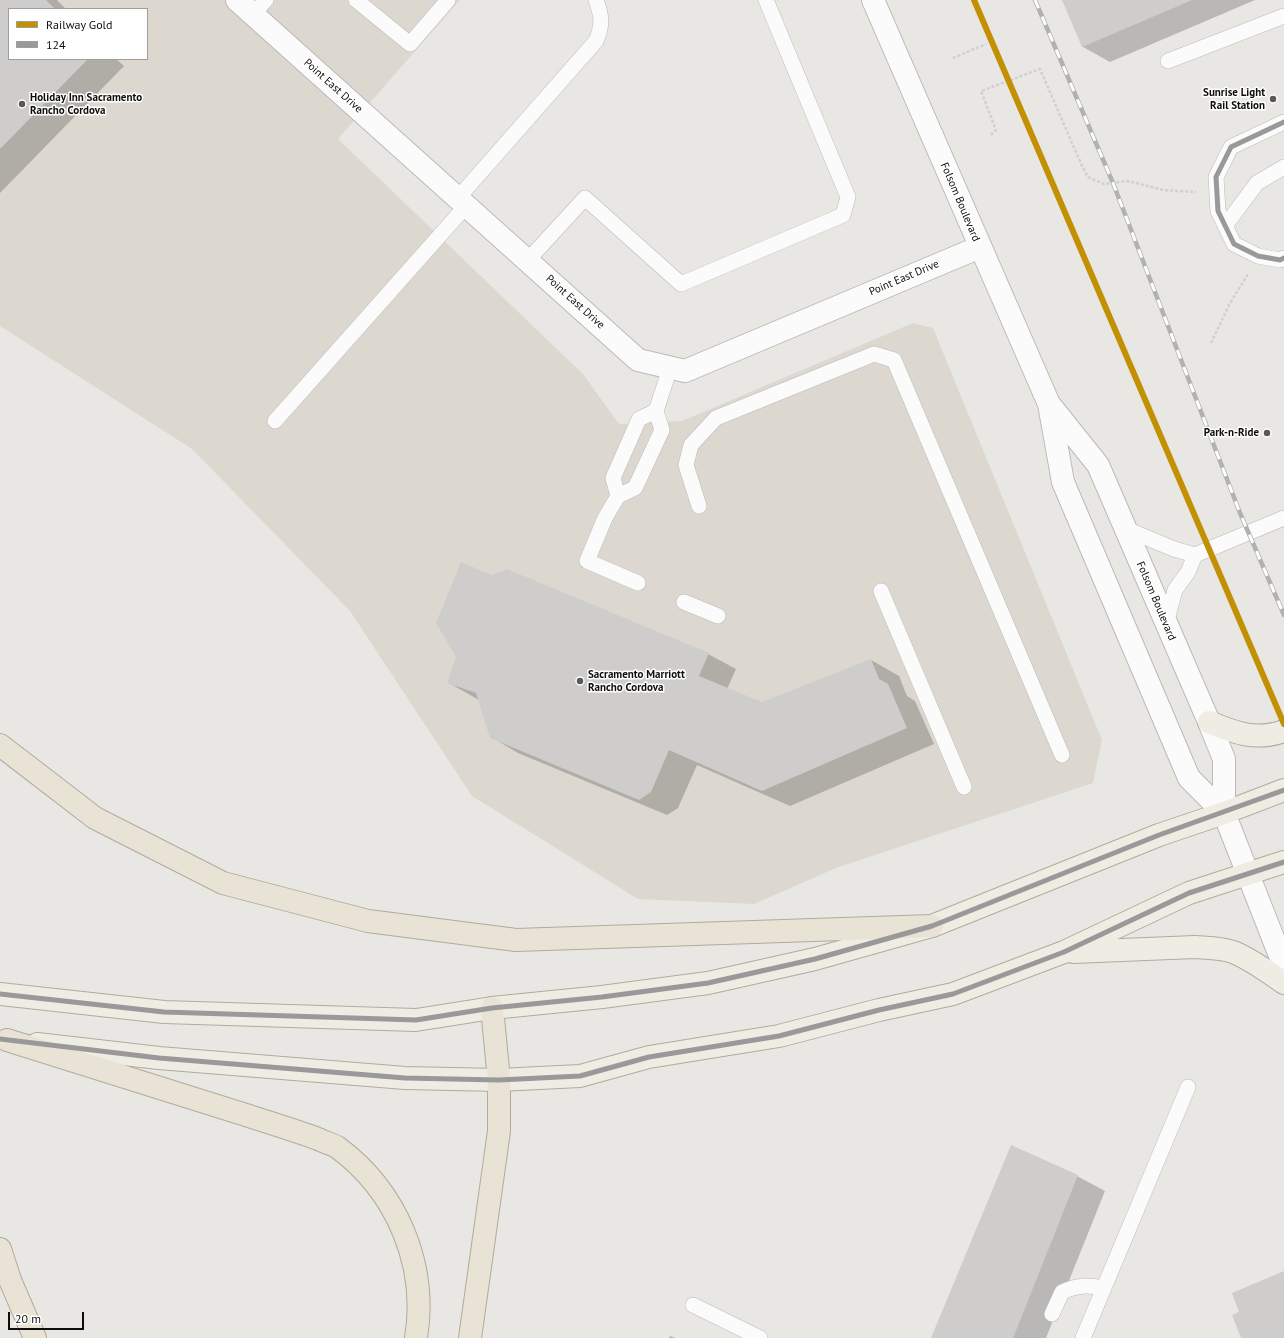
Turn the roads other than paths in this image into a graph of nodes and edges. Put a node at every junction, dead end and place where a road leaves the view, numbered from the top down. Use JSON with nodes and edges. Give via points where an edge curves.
{"nodes":[{"id":1,"x":237,"y":0,"type":"edge"},
{"id":2,"x":356,"y":0,"type":"edge"},
{"id":3,"x":448,"y":0,"type":"edge"},
{"id":4,"x":596,"y":0,"type":"edge"},
{"id":5,"x":766,"y":0,"type":"edge"},
{"id":6,"x":873,"y":0,"type":"edge"},
{"id":7,"x":260,"y":7,"type":"edge"},
{"id":8,"x":1284,"y":16,"type":"edge"},
{"id":9,"x":1168,"y":61,"type":"dead end"},
{"id":10,"x":1284,"y":122,"type":"edge"},
{"id":11,"x":1284,"y":168,"type":"edge"},
{"id":12,"x":462,"y":202,"type":"junction"},
{"id":13,"x":1225,"y":226,"type":"junction"},
{"id":14,"x":980,"y":247,"type":"junction"},
{"id":15,"x":1284,"y":258,"type":"edge"},
{"id":16,"x":528,"y":260,"type":"junction"},
{"id":17,"x":670,"y":368,"type":"junction"},
{"id":18,"x":1049,"y":404,"type":"junction"},
{"id":19,"x":656,"y":411,"type":"junction"},
{"id":20,"x":275,"y":421,"type":"dead end"},
{"id":21,"x":618,"y":496,"type":"junction"},
{"id":22,"x":699,"y":506,"type":"dead end"},
{"id":23,"x":1284,"y":518,"type":"edge"},
{"id":24,"x":1126,"y":530,"type":"junction"},
{"id":25,"x":1195,"y":555,"type":"junction"},
{"id":26,"x":638,"y":583,"type":"dead end"},
{"id":27,"x":881,"y":591,"type":"dead end"},
{"id":28,"x":684,"y":602,"type":"dead end"},
{"id":29,"x":718,"y":616,"type":"dead end"},
{"id":30,"x":1166,"y":623,"type":"junction"},
{"id":31,"x":1209,"y":722,"type":"junction"},
{"id":32,"x":1284,"y":731,"type":"edge"},
{"id":33,"x":0,"y":745,"type":"edge"},
{"id":34,"x":1062,"y":755,"type":"dead end"},
{"id":35,"x":964,"y":787,"type":"dead end"},
{"id":36,"x":1284,"y":790,"type":"edge"},
{"id":37,"x":1224,"y":813,"type":"junction"},
{"id":38,"x":1284,"y":862,"type":"edge"},
{"id":39,"x":1248,"y":873,"type":"junction"},
{"id":40,"x":932,"y":926,"type":"junction"},
{"id":41,"x":1064,"y":952,"type":"junction"},
{"id":42,"x":1284,"y":966,"type":"edge"},
{"id":43,"x":1284,"y":982,"type":"edge"},
{"id":44,"x":0,"y":994,"type":"edge"},
{"id":45,"x":492,"y":1008,"type":"junction"},
{"id":46,"x":3,"y":1040,"type":"edge"},
{"id":47,"x":499,"y":1080,"type":"junction"},
{"id":48,"x":1188,"y":1087,"type":"dead end"},
{"id":49,"x":0,"y":1249,"type":"edge"},
{"id":50,"x":1104,"y":1288,"type":"junction"},
{"id":51,"x":693,"y":1305,"type":"dead end"},
{"id":52,"x":1052,"y":1314,"type":"dead end"},
{"id":53,"x":35,"y":1338,"type":"edge"},
{"id":54,"x":416,"y":1338,"type":"edge"},
{"id":55,"x":470,"y":1338,"type":"edge"},
{"id":56,"x":760,"y":1338,"type":"edge"},
{"id":57,"x":1083,"y":1338,"type":"edge"}],
"edges":[{"from":1,"to":7,"type":"main road","name":"Point East Drive"},
{"from":2,"to":3,"type":"lane","via":[[410,44]]},
{"from":4,"to":12,"type":"lane","via":[[602,15],[602,27],[596,41]]},
{"from":5,"to":16,"type":"lane","via":[[848,197],[843,215],[681,284],[585,198]]},
{"from":6,"to":14,"type":"main road","name":"Folsom Boulevard"},
{"from":7,"to":12,"type":"main road","name":"Point East Drive"},
{"from":8,"to":9,"type":"lane"},
{"from":10,"to":13,"type":"lane","via":[[1231,147],[1216,177],[1218,211]]},
{"from":11,"to":13,"type":"lane","via":[[1257,184]]},
{"from":12,"to":16,"type":"main road","name":"Point East Drive"},
{"from":12,"to":20,"type":"lane"},
{"from":13,"to":15,"type":"lane","via":[[1234,244],[1258,256],[1280,260]]},
{"from":14,"to":17,"type":"main road","name":"Point East Drive","via":[[685,371]]},
{"from":14,"to":18,"type":"main road","name":"Folsom Boulevard"},
{"from":16,"to":17,"type":"main road","name":"Point East Drive","via":[[638,360]]},
{"from":17,"to":19,"type":"lane"},
{"from":18,"to":24,"type":"main road","name":"Folsom Boulevard","via":[[1098,465]]},
{"from":18,"to":37,"type":"main road","name":"Folsom Boulevard","via":[[1063,482],[1189,778]]},
{"from":19,"to":21,"type":"lane","via":[[639,419],[630,439],[613,478]]},
{"from":19,"to":21,"type":"lane","via":[[662,430],[635,488]]},
{"from":21,"to":26,"type":"lane","via":[[605,518],[587,561]]},
{"from":22,"to":34,"type":"lane","via":[[686,465],[691,445],[716,418],[874,354],[894,360]]},
{"from":23,"to":25,"type":"lane"},
{"from":24,"to":25,"type":"lane"},
{"from":24,"to":30,"type":"main road","name":"Folsom Boulevard"},
{"from":25,"to":30,"type":"lane","via":[[1188,572],[1175,590]]},
{"from":27,"to":35,"type":"lane"},
{"from":28,"to":29,"type":"lane"},
{"from":30,"to":31,"type":"main road","name":"Folsom Boulevard"},
{"from":31,"to":32,"type":"main road","via":[[1242,735],[1271,736]]},
{"from":31,"to":37,"type":"main road","name":"Folsom Boulevard","via":[[1224,759]]},
{"from":33,"to":40,"type":"highway","via":[[95,818],[223,883],[368,920],[516,940]]},
{"from":36,"to":37,"type":"main road"},
{"from":37,"to":39,"type":"main road","name":"Folsom Boulevard"},
{"from":37,"to":40,"type":"main road","via":[[1159,835]]},
{"from":38,"to":39,"type":"main road"},
{"from":39,"to":41,"type":"main road","via":[[1189,893]]},
{"from":39,"to":42,"type":"main road","name":"Folsom Boulevard"},
{"from":40,"to":45,"type":"main road","via":[[815,959],[708,983]]},
{"from":41,"to":43,"type":"main road","via":[[1206,948],[1232,952]]},
{"from":41,"to":47,"type":"main road","via":[[953,994],[779,1036],[649,1057],[580,1076]]},
{"from":44,"to":45,"type":"main road","via":[[164,1012],[416,1020]]},
{"from":45,"to":47,"type":"highway"},
{"from":46,"to":47,"type":"main road","via":[[159,1058],[405,1078]]},
{"from":46,"to":54,"type":"highway","via":[[286,1128],[336,1147],[366,1173],[383,1194],[403,1229],[418,1280],[419,1320]]},
{"from":47,"to":55,"type":"highway","via":[[499,1132]]},
{"from":48,"to":50,"type":"lane"},
{"from":49,"to":53,"type":"highway","via":[[10,1280]]},
{"from":50,"to":52,"type":"lane","via":[[1075,1286],[1062,1292]]},
{"from":50,"to":57,"type":"lane"},
{"from":51,"to":56,"type":"lane"}]}
